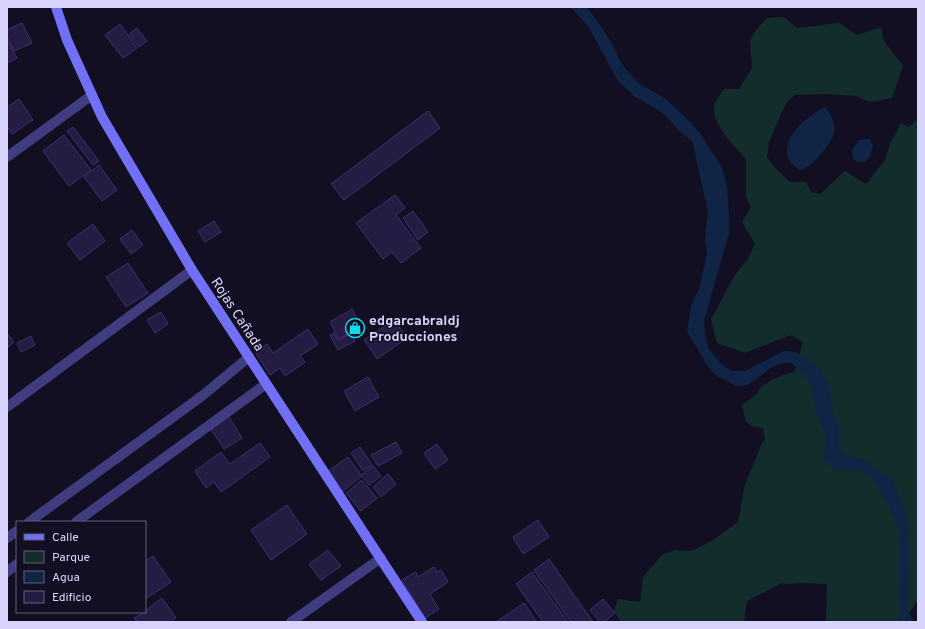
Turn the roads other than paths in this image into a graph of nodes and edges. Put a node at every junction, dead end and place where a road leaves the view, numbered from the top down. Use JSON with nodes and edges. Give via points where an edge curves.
{"nodes":[{"id":1,"x":56,"y":7,"type":"edge"},
{"id":2,"x":92,"y":94,"type":"junction"},
{"id":3,"x":7,"y":157,"type":"edge"},
{"id":4,"x":192,"y":270,"type":"junction"},
{"id":5,"x":249,"y":357,"type":"junction"},
{"id":6,"x":266,"y":384,"type":"junction"},
{"id":7,"x":7,"y":407,"type":"edge"},
{"id":8,"x":30,"y":521,"type":"edge"},
{"id":9,"x":77,"y":521,"type":"edge"},
{"id":10,"x":16,"y":532,"type":"edge"},
{"id":11,"x":7,"y":538,"type":"edge"},
{"id":12,"x":381,"y":558,"type":"junction"},
{"id":13,"x":16,"y":565,"type":"edge"},
{"id":14,"x":7,"y":572,"type":"edge"},
{"id":15,"x":291,"y":622,"type":"edge"},
{"id":16,"x":422,"y":622,"type":"edge"}],
"edges":[{"from":1,"to":2,"type":"main road","name":"Rojas Cañada","via":[[67,40]]},
{"from":2,"to":3,"type":"street"},
{"from":2,"to":4,"type":"main road","name":"Rojas Cañada","via":[[102,117]]},
{"from":4,"to":5,"type":"main road","name":"Rojas Cañada"},
{"from":4,"to":7,"type":"street"},
{"from":5,"to":6,"type":"main road","name":"Rojas Cañada"},
{"from":5,"to":8,"type":"street","via":[[202,396]]},
{"from":6,"to":9,"type":"street"},
{"from":6,"to":12,"type":"main road","name":"Rojas Cañada"},
{"from":10,"to":11,"type":"street"},
{"from":12,"to":15,"type":"street"},
{"from":12,"to":16,"type":"main road","name":"Rojas Cañada"},
{"from":13,"to":14,"type":"street"}]}
